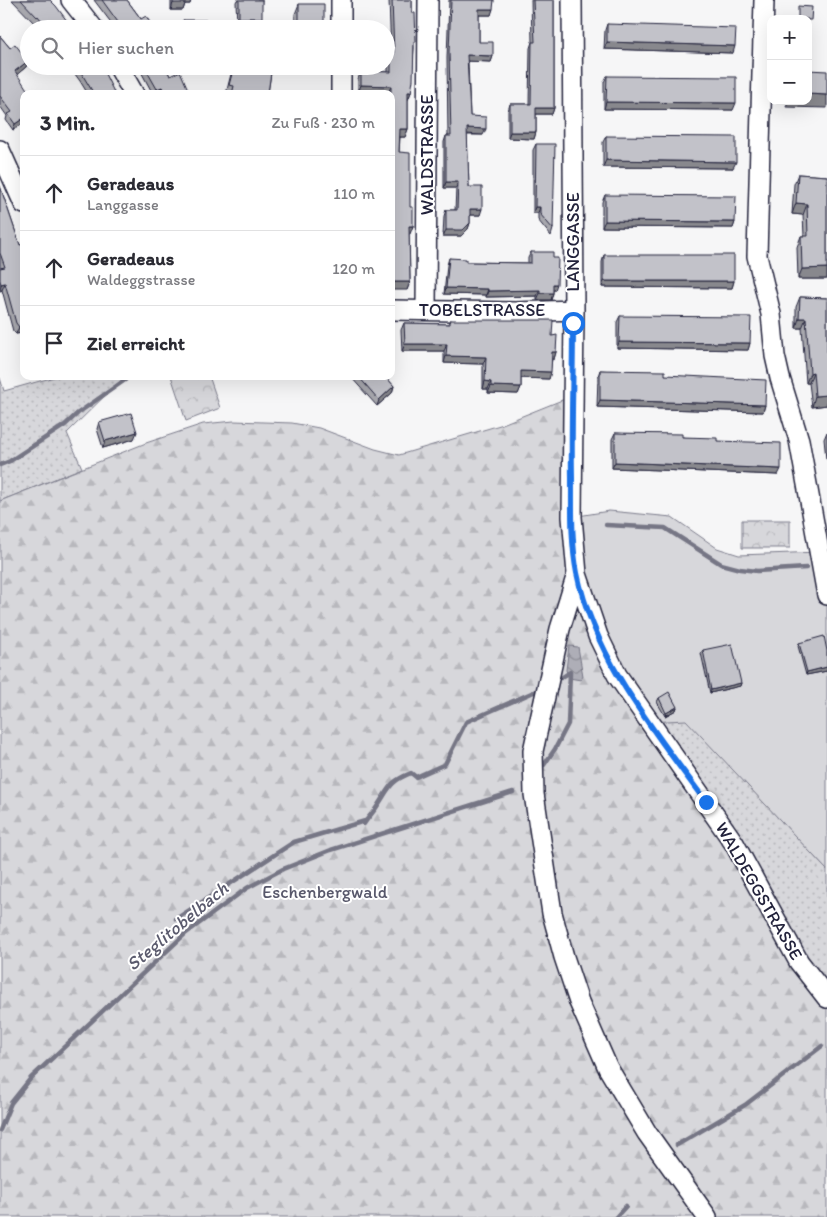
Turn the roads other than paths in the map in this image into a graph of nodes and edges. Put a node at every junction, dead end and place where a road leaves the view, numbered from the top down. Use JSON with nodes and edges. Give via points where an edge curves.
{"nodes":[{"id":1,"x":71,"y":0,"type":"edge"},
{"id":2,"x":341,"y":0,"type":"edge"},
{"id":3,"x":428,"y":0,"type":"edge"},
{"id":4,"x":572,"y":0,"type":"edge"},
{"id":5,"x":764,"y":0,"type":"edge"},
{"id":6,"x":87,"y":20,"type":"edge"},
{"id":7,"x":341,"y":20,"type":"edge"},
{"id":8,"x":123,"y":75,"type":"edge"},
{"id":9,"x":341,"y":75,"type":"edge"},
{"id":10,"x":132,"y":90,"type":"edge"},
{"id":11,"x":341,"y":90,"type":"edge"},
{"id":12,"x":0,"y":150,"type":"edge"},
{"id":13,"x":20,"y":195,"type":"edge"},
{"id":14,"x":395,"y":310,"type":"edge"},
{"id":15,"x":426,"y":310,"type":"junction"},
{"id":16,"x":574,"y":310,"type":"junction"},
{"id":17,"x":577,"y":574,"type":"junction"},
{"id":18,"x":827,"y":596,"type":"edge"},
{"id":19,"x":827,"y":998,"type":"edge"},
{"id":20,"x":707,"y":1217,"type":"edge"}],
"edges":[{"from":1,"to":6,"type":"street"},
{"from":2,"to":7,"type":"street"},
{"from":3,"to":15,"type":"street","name":"WALDSTRASSE"},
{"from":4,"to":16,"type":"street","name":"LANGGASSE"},
{"from":5,"to":18,"type":"street","via":[[757,256],[771,314],[780,378],[799,440]]},
{"from":8,"to":10,"type":"street"},
{"from":9,"to":11,"type":"street"},
{"from":12,"to":13,"type":"street"},
{"from":14,"to":15,"type":"street","name":"TOBELSTRASSE"},
{"from":15,"to":16,"type":"street","name":"TOBELSTRASSE"},
{"from":16,"to":17,"type":"street","name":"LANGGASSE","via":[[572,517]]},
{"from":17,"to":19,"type":"street","name":"WALDEGGSTRASSE","via":[[591,618],[617,675],[734,843],[799,962]]},
{"from":17,"to":20,"type":"street","via":[[560,630],[532,751],[534,794],[552,913],[571,978],[608,1068],[662,1155]]}]}
